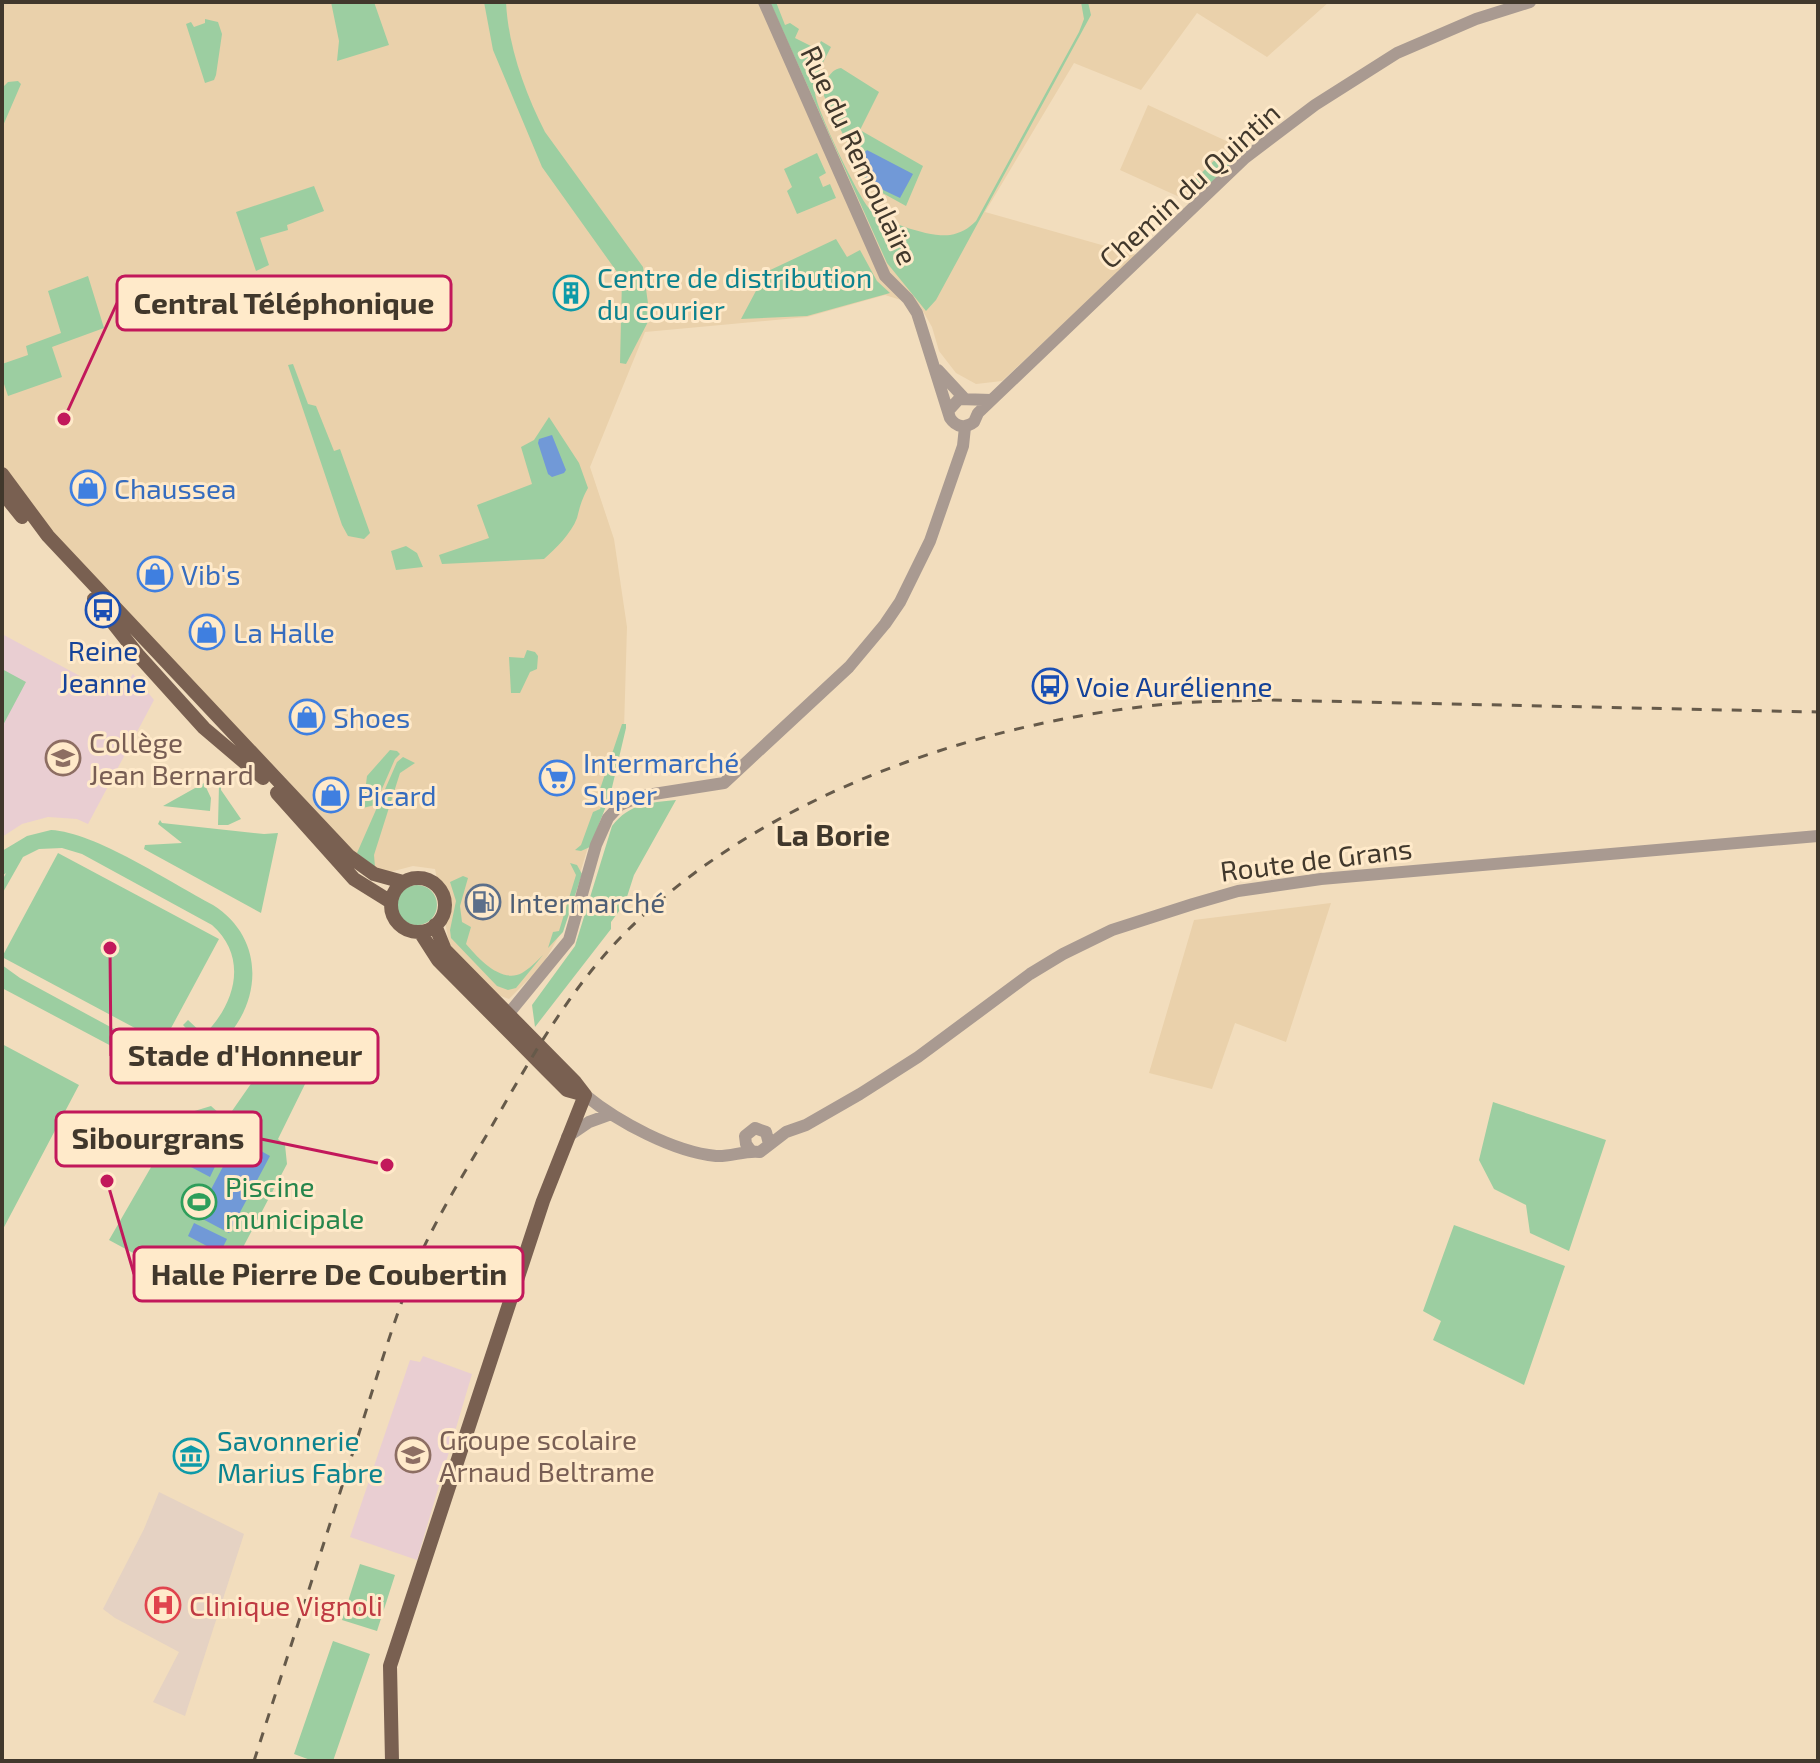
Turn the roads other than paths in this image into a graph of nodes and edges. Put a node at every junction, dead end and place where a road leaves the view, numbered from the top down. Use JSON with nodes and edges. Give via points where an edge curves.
{"nodes":[{"id":1,"x":764,"y":2,"type":"edge"},
{"id":2,"x":1530,"y":2,"type":"edge"},
{"id":3,"x":936,"y":368,"type":"junction"},
{"id":4,"x":968,"y":399,"type":"junction"},
{"id":5,"x":991,"y":400,"type":"junction"},
{"id":6,"x":949,"y":410,"type":"junction"},
{"id":7,"x":978,"y":413,"type":"junction"},
{"id":8,"x":961,"y":426,"type":"junction"},
{"id":9,"x":2,"y":474,"type":"edge"},
{"id":10,"x":2,"y":492,"type":"edge"},
{"id":11,"x":1818,"y":836,"type":"edge"},
{"id":12,"x":403,"y":882,"type":"junction"},
{"id":13,"x":391,"y":902,"type":"junction"},
{"id":14,"x":435,"y":925,"type":"junction"},
{"id":15,"x":420,"y":932,"type":"junction"},
{"id":16,"x":505,"y":1018,"type":"junction"},
{"id":17,"x":585,"y":1095,"type":"junction"},
{"id":18,"x":611,"y":1114,"type":"junction"},
{"id":19,"x":567,"y":1137,"type":"junction"},
{"id":20,"x":768,"y":1138,"type":"junction"},
{"id":21,"x":748,"y":1145,"type":"junction"},
{"id":22,"x":392,"y":1761,"type":"edge"}],
"edges":[{"from":1,"to":3,"type":"street","name":"Rue du Remoulaïre","via":[[885,276],[917,313]]},
{"from":2,"to":5,"type":"street","name":"Chemin du Quintin","via":[[1397,53],[1315,105],[1245,158]]},
{"from":3,"to":4,"type":"street","name":"Rue du Remoulaïre"},
{"from":3,"to":6,"type":"street","name":"Rue du Remoulaïre"},
{"from":4,"to":5,"type":"street"},
{"from":4,"to":6,"type":"street","via":[[954,401]]},
{"from":4,"to":7,"type":"street"},
{"from":5,"to":7,"type":"street","name":"Chemin du Quintin"},
{"from":6,"to":8,"type":"street"},
{"from":7,"to":8,"type":"street","via":[[974,422]]},
{"from":8,"to":16,"type":"street","via":[[960,453],[930,541],[885,624],[849,667],[724,783],[641,796],[620,805],[596,845],[569,940]]},
{"from":9,"to":12,"type":"main road","via":[[48,536],[349,856],[386,880]]},
{"from":10,"to":13,"type":"main road","via":[[204,728],[260,774],[354,879]]},
{"from":11,"to":20,"type":"street","name":"Route de Grans","via":[[1321,879],[1238,891],[1112,930],[1063,954],[860,1094],[806,1125]]},
{"from":12,"to":13,"type":"main road"},
{"from":12,"to":14,"type":"main road","via":[[427,879],[441,891],[445,906]]},
{"from":13,"to":15,"type":"main road","via":[[402,927]]},
{"from":14,"to":15,"type":"main road"},
{"from":14,"to":16,"type":"main road","via":[[445,950]]},
{"from":15,"to":16,"type":"main road","via":[[438,960]]},
{"from":16,"to":17,"type":"main road","via":[[567,1090]]},
{"from":17,"to":18,"type":"street"},
{"from":17,"to":19,"type":"main road"},
{"from":18,"to":19,"type":"street"},
{"from":18,"to":21,"type":"street","via":[[671,1144],[714,1156]]},
{"from":19,"to":22,"type":"main road","via":[[390,1666]]},
{"from":20,"to":21,"type":"street","via":[[760,1152]]},
{"from":20,"to":21,"type":"street","via":[[759,1128],[751,1129]]}]}
